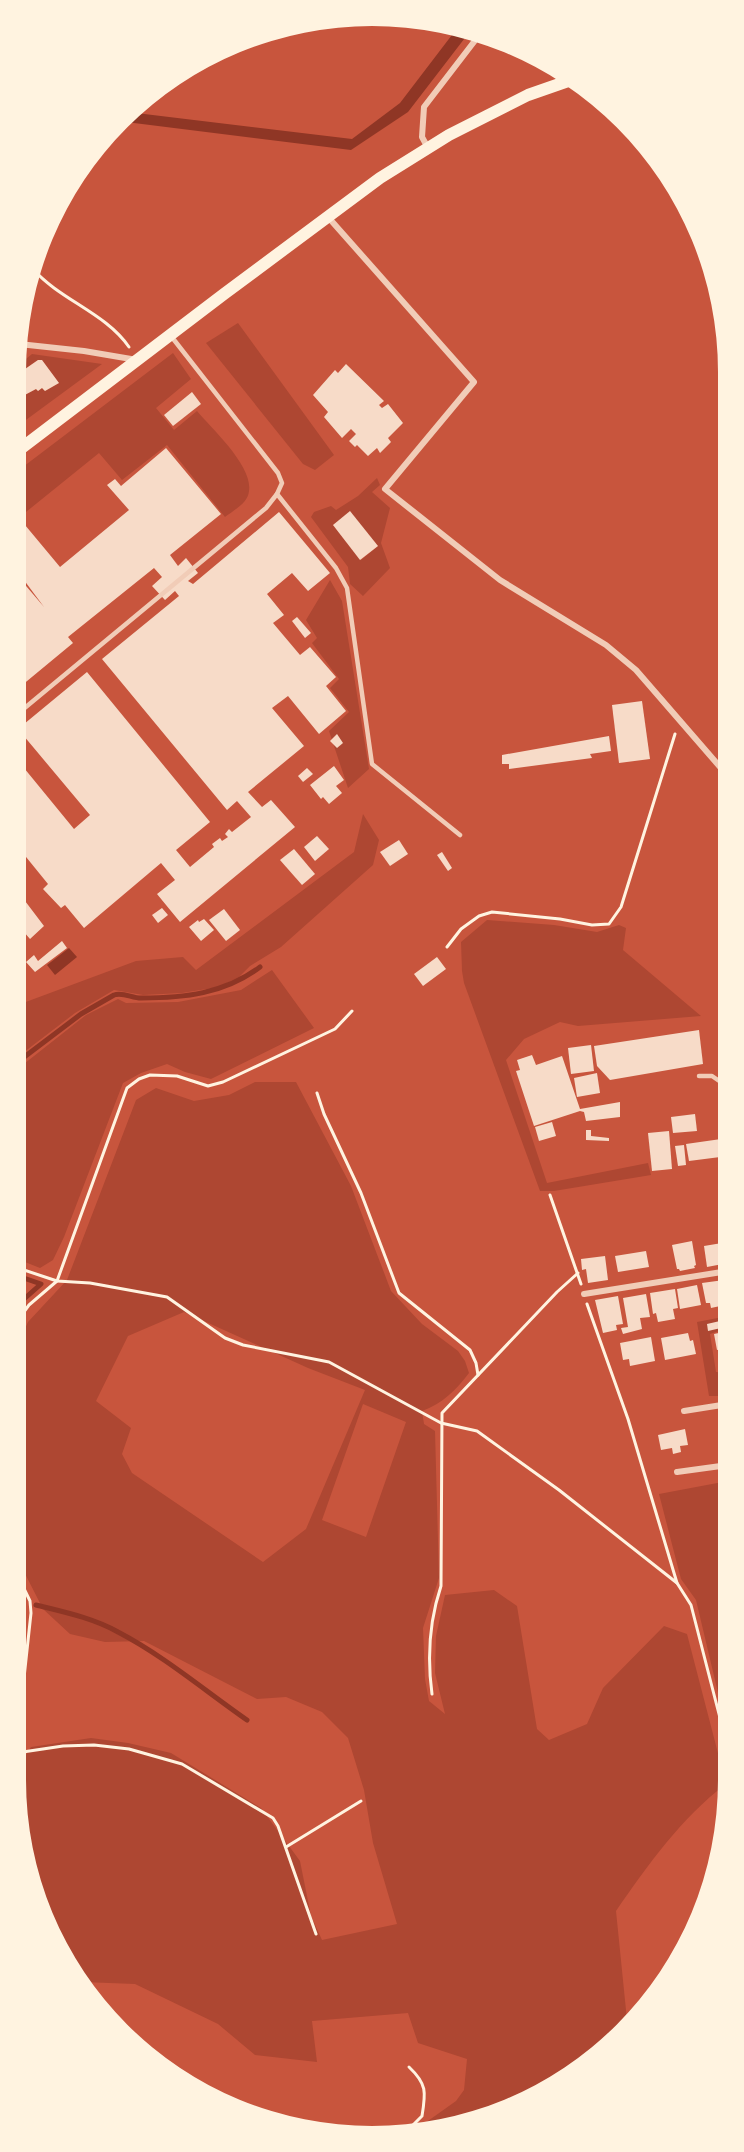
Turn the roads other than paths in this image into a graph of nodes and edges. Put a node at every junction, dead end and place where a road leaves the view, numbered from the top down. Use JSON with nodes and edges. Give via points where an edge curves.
{"nodes":[{"id":1,"x":475,"y":41,"type":"edge"},
{"id":2,"x":563,"y":83,"type":"edge"},
{"id":3,"x":428,"y":148,"type":"junction"},
{"id":4,"x":328,"y":217,"type":"junction"},
{"id":5,"x":171,"y":336,"type":"junction"},
{"id":6,"x":26,"y":345,"type":"edge"},
{"id":7,"x":139,"y":361,"type":"junction"},
{"id":8,"x":26,"y":445,"type":"edge"},
{"id":9,"x":277,"y":494,"type":"junction"},
{"id":10,"x":26,"y":707,"type":"edge"},
{"id":11,"x":718,"y":765,"type":"edge"},
{"id":12,"x":460,"y":836,"type":"dead end"},
{"id":13,"x":699,"y":1076,"type":"dead end"},
{"id":14,"x":718,"y":1081,"type":"edge"},
{"id":15,"x":718,"y":1273,"type":"edge"},
{"id":16,"x":584,"y":1294,"type":"road end"},
{"id":17,"x":718,"y":1405,"type":"edge"},
{"id":18,"x":684,"y":1410,"type":"dead end"},
{"id":19,"x":718,"y":1466,"type":"edge"},
{"id":20,"x":677,"y":1472,"type":"dead end"}],
"edges":[{"from":1,"to":3,"type":"street","via":[[424,107],[422,137]]},
{"from":2,"to":3,"type":"main road","via":[[528,95]]},
{"from":3,"to":4,"type":"main road"},
{"from":4,"to":5,"type":"main road"},
{"from":4,"to":11,"type":"street","via":[[474,382],[385,489],[500,580],[606,645],[636,670]]},
{"from":5,"to":7,"type":"main road"},
{"from":5,"to":9,"type":"lane","via":[[278,472],[282,483]]},
{"from":6,"to":7,"type":"street"},
{"from":7,"to":8,"type":"main road"},
{"from":9,"to":10,"type":"lane","via":[[266,508]]},
{"from":9,"to":12,"type":"lane","via":[[336,568],[347,588],[372,764]]},
{"from":13,"to":14,"type":"lane"},
{"from":15,"to":16,"type":"street"},
{"from":17,"to":18,"type":"street"},
{"from":19,"to":20,"type":"street"}]}
